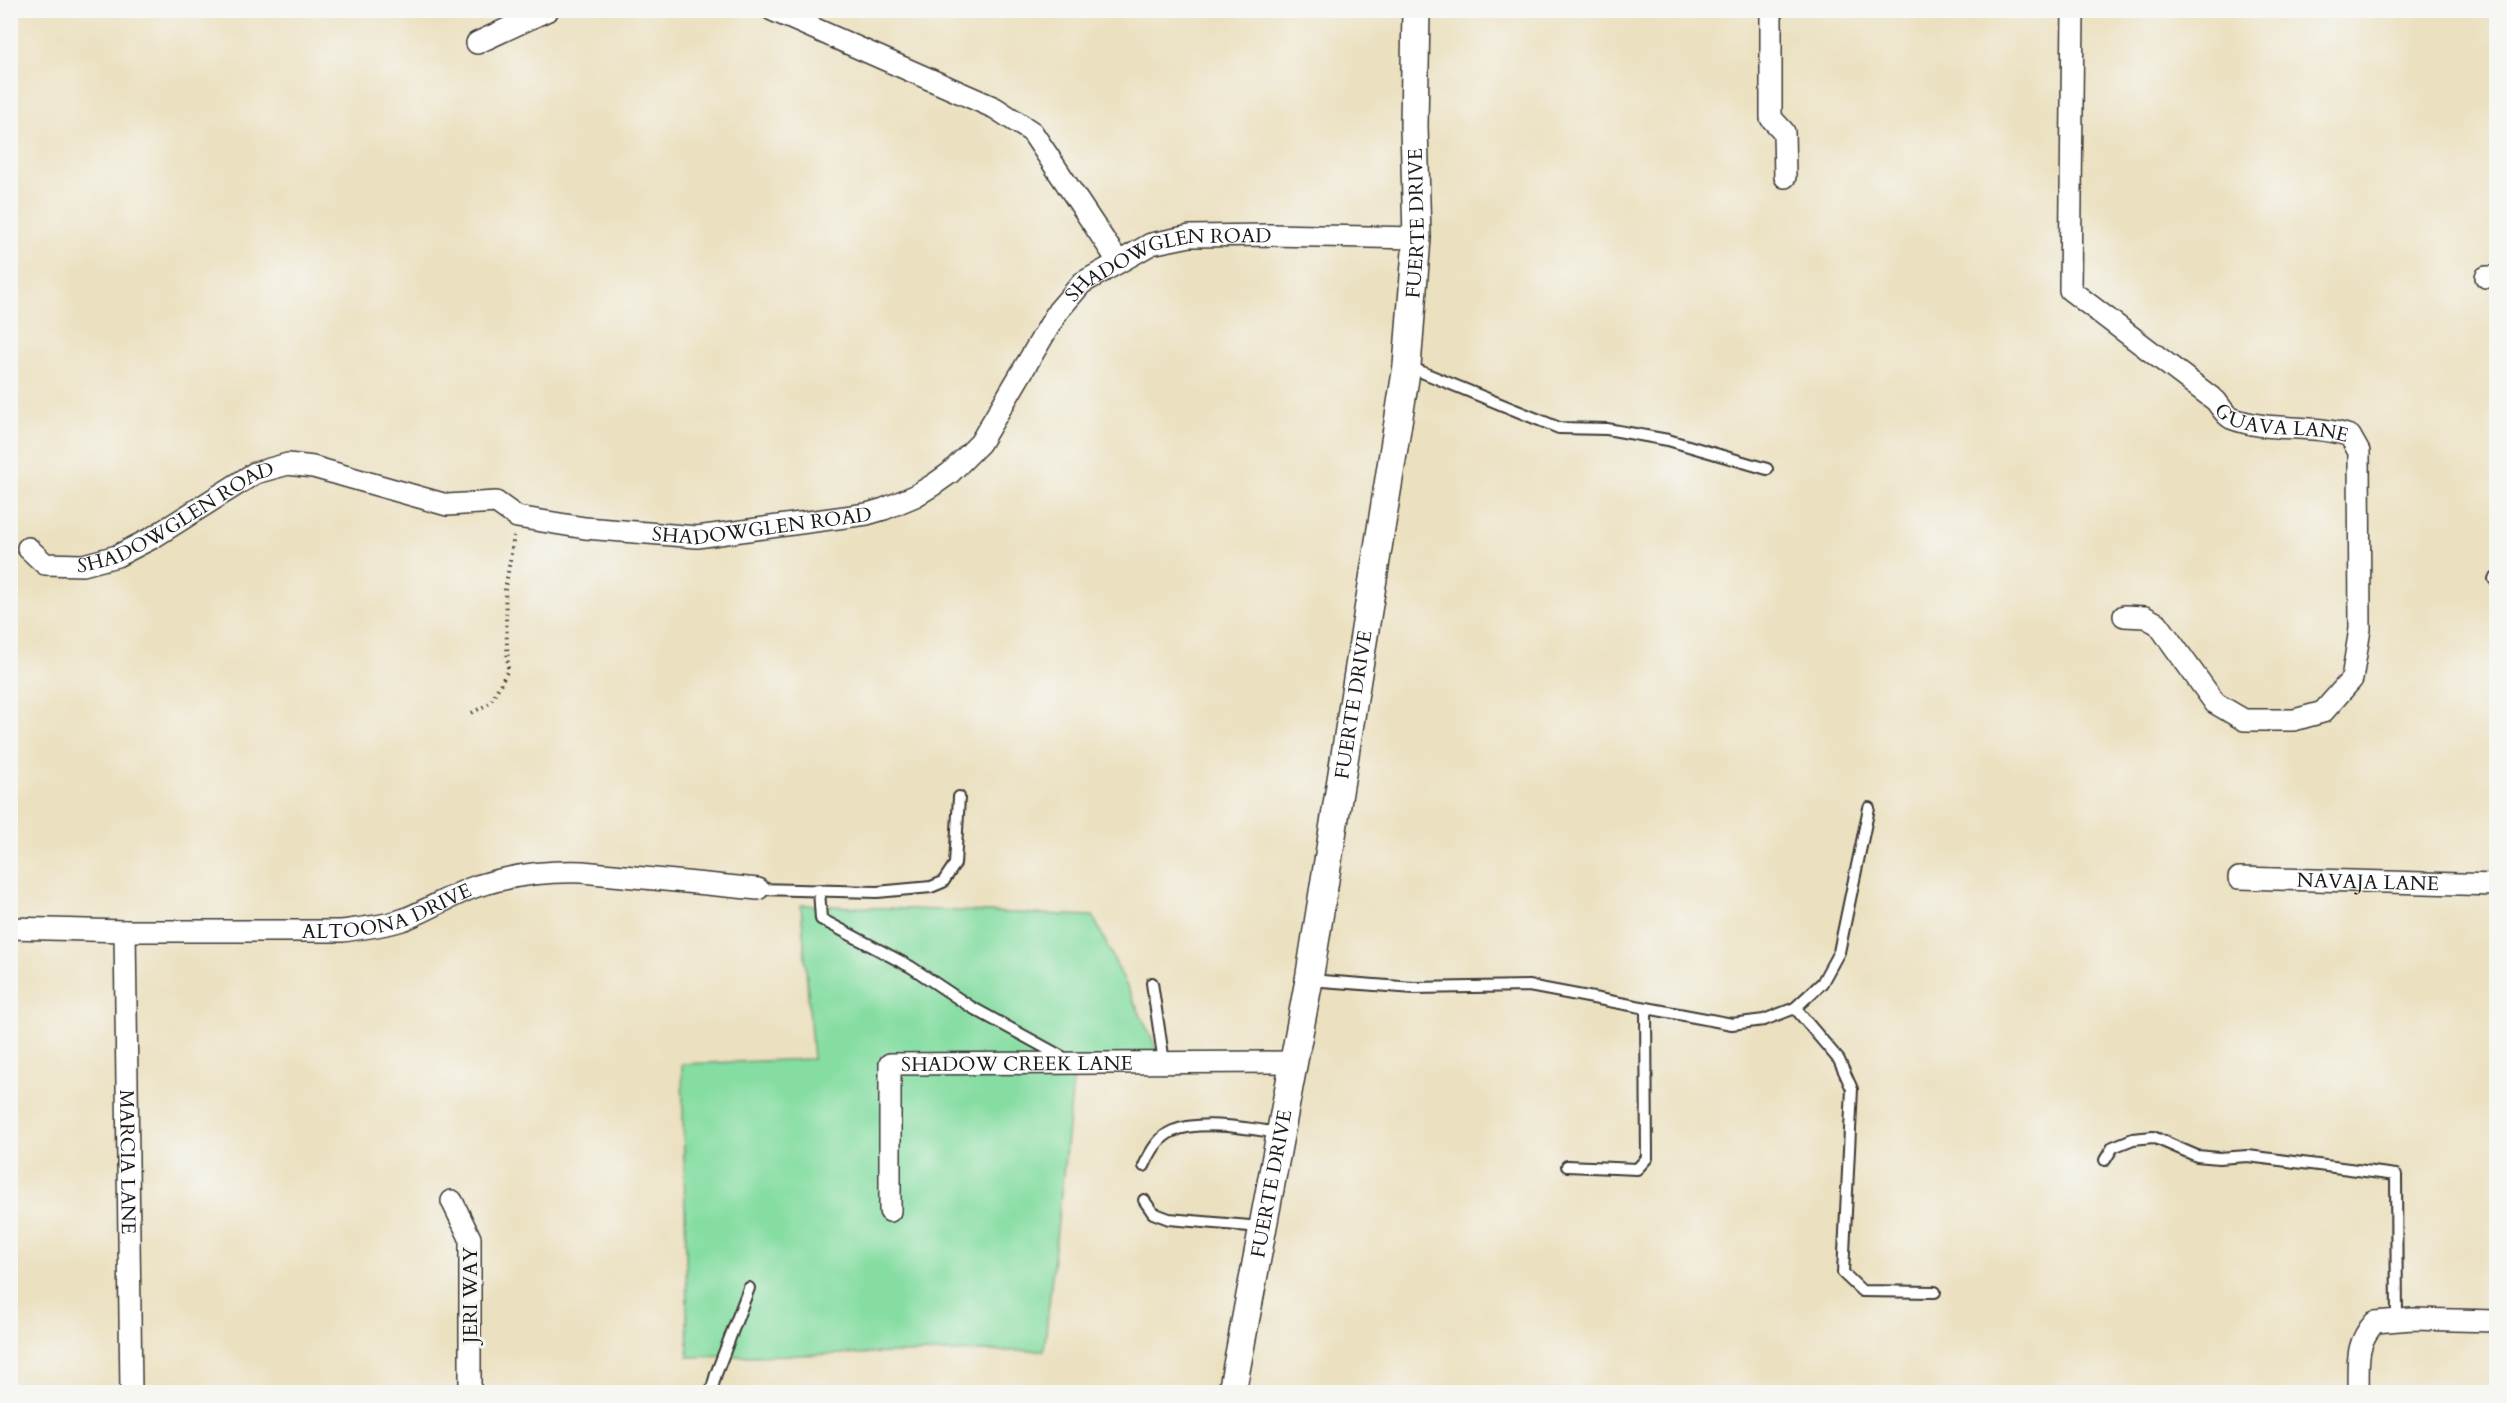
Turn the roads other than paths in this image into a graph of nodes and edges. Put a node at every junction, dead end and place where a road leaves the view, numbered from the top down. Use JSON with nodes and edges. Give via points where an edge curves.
{"nodes":[{"id":1,"x":548,"y":10,"type":"edge"},
{"id":2,"x":771,"y":10,"type":"edge"},
{"id":3,"x":1416,"y":10,"type":"edge"},
{"id":4,"x":1771,"y":10,"type":"edge"},
{"id":5,"x":2073,"y":10,"type":"edge"},
{"id":6,"x":477,"y":43,"type":"dead end"},
{"id":7,"x":1785,"y":177,"type":"dead end"},
{"id":8,"x":1417,"y":238,"type":"junction"},
{"id":9,"x":1118,"y":261,"type":"junction"},
{"id":10,"x":1407,"y":366,"type":"junction"},
{"id":11,"x":1767,"y":469,"type":"dead end"},
{"id":12,"x":28,"y":548,"type":"dead end"},
{"id":13,"x":2124,"y":616,"type":"dead end"},
{"id":14,"x":959,"y":797,"type":"dead end"},
{"id":15,"x":1869,"y":807,"type":"dead end"},
{"id":16,"x":2239,"y":878,"type":"dead end"},
{"id":17,"x":2496,"y":885,"type":"edge"},
{"id":18,"x":758,"y":889,"type":"joint"},
{"id":19,"x":819,"y":890,"type":"junction"},
{"id":20,"x":10,"y":928,"type":"edge"},
{"id":21,"x":125,"y":931,"type":"junction"},
{"id":22,"x":1309,"y":980,"type":"junction"},
{"id":23,"x":1152,"y":983,"type":"dead end"},
{"id":24,"x":1646,"y":1008,"type":"junction"},
{"id":25,"x":1795,"y":1008,"type":"junction"},
{"id":26,"x":1164,"y":1062,"type":"junction"},
{"id":27,"x":1293,"y":1062,"type":"junction"},
{"id":28,"x":1075,"y":1063,"type":"junction"},
{"id":29,"x":1281,"y":1133,"type":"junction"},
{"id":30,"x":2105,"y":1160,"type":"dead end"},
{"id":31,"x":1144,"y":1166,"type":"dead end"},
{"id":32,"x":1567,"y":1166,"type":"dead end"},
{"id":33,"x":1144,"y":1200,"type":"dead end"},
{"id":34,"x":452,"y":1201,"type":"dead end"},
{"id":35,"x":890,"y":1211,"type":"dead end"},
{"id":36,"x":1264,"y":1227,"type":"junction"},
{"id":37,"x":749,"y":1288,"type":"dead end"},
{"id":38,"x":1935,"y":1292,"type":"dead end"},
{"id":39,"x":2397,"y":1320,"type":"junction"},
{"id":40,"x":2496,"y":1321,"type":"edge"},
{"id":41,"x":131,"y":1392,"type":"edge"},
{"id":42,"x":470,"y":1392,"type":"edge"},
{"id":43,"x":711,"y":1392,"type":"edge"},
{"id":44,"x":1233,"y":1392,"type":"edge"},
{"id":45,"x":2358,"y":1392,"type":"edge"}],
"edges":[{"from":1,"to":6,"type":"street"},
{"from":2,"to":9,"type":"street","via":[[995,108],[1032,132]]},
{"from":3,"to":8,"type":"street","name":"FUERTE DRIVE"},
{"from":4,"to":7,"type":"street","via":[[1771,118],[1784,132]]},
{"from":5,"to":13,"type":"street","name":"GUAVA LANE","via":[[2070,290],[2216,401],[2229,417],[2271,426],[2338,432],[2350,436],[2359,452],[2360,629],[2352,679],[2323,712],[2294,720],[2244,720],[2214,703],[2158,624],[2145,617]]},
{"from":8,"to":9,"type":"street","name":"SHADOWGLEN ROAD","via":[[1190,236],[1152,244]]},
{"from":8,"to":10,"type":"street","name":"FUERTE DRIVE"},
{"from":9,"to":12,"type":"street","name":"SHADOWGLEN ROAD","via":[[1082,283],[1058,311],[980,443],[966,458],[933,485],[900,503],[867,514],[697,537],[585,528],[517,517],[496,502],[447,505],[314,467],[288,464],[255,473],[153,538],[117,556],[83,565],[45,564]]},
{"from":10,"to":11,"type":"lane","via":[[1559,428],[1607,429],[1668,440]]},
{"from":10,"to":22,"type":"street","name":"FUERTE DRIVE"},
{"from":14,"to":19,"type":"lane","via":[[955,864],[943,882],[932,887],[877,892]]},
{"from":15,"to":25,"type":"lane","via":[[1839,952],[1822,983]]},
{"from":16,"to":17,"type":"street","name":"NAVAJA LANE"},
{"from":18,"to":19,"type":"lane"},
{"from":18,"to":21,"type":"street","name":"ALTOONA DRIVE","via":[[556,872],[516,876],[477,886],[404,919],[376,927],[342,931]]},
{"from":19,"to":28,"type":"lane","via":[[821,919]]},
{"from":20,"to":21,"type":"street","name":"ALTOONA DRIVE"},
{"from":21,"to":41,"type":"street","name":"MARCIA LANE"},
{"from":22,"to":24,"type":"lane","via":[[1414,988],[1529,986]]},
{"from":22,"to":27,"type":"street","name":"FUERTE DRIVE"},
{"from":23,"to":26,"type":"lane"},
{"from":24,"to":25,"type":"lane","via":[[1732,1024],[1764,1020]]},
{"from":24,"to":32,"type":"lane","via":[[1647,1158],[1637,1169]]},
{"from":25,"to":38,"type":"lane","via":[[1839,1060],[1852,1089],[1843,1273],[1862,1291]]},
{"from":26,"to":27,"type":"street","name":"SHADOW CREEK LANE"},
{"from":26,"to":28,"type":"street","name":"SHADOW CREEK LANE"},
{"from":27,"to":29,"type":"street","name":"FUERTE DRIVE"},
{"from":28,"to":35,"type":"street","name":"SHADOW CREEK LANE","via":[[890,1064]]},
{"from":29,"to":31,"type":"lane","via":[[1208,1126],[1172,1131],[1153,1148]]},
{"from":29,"to":36,"type":"street","name":"FUERTE DRIVE"},
{"from":30,"to":39,"type":"lane","via":[[2113,1147],[2153,1137],[2197,1156],[2248,1156],[2396,1175]]},
{"from":33,"to":36,"type":"lane","via":[[1153,1213],[1169,1219]]},
{"from":34,"to":42,"type":"street","name":"JERI WAY","via":[[470,1238]]},
{"from":36,"to":44,"type":"street","name":"FUERTE DRIVE"},
{"from":37,"to":43,"type":"lane"},
{"from":39,"to":40,"type":"street"},
{"from":39,"to":45,"type":"street","via":[[2375,1322],[2364,1334],[2360,1343]]}]}
